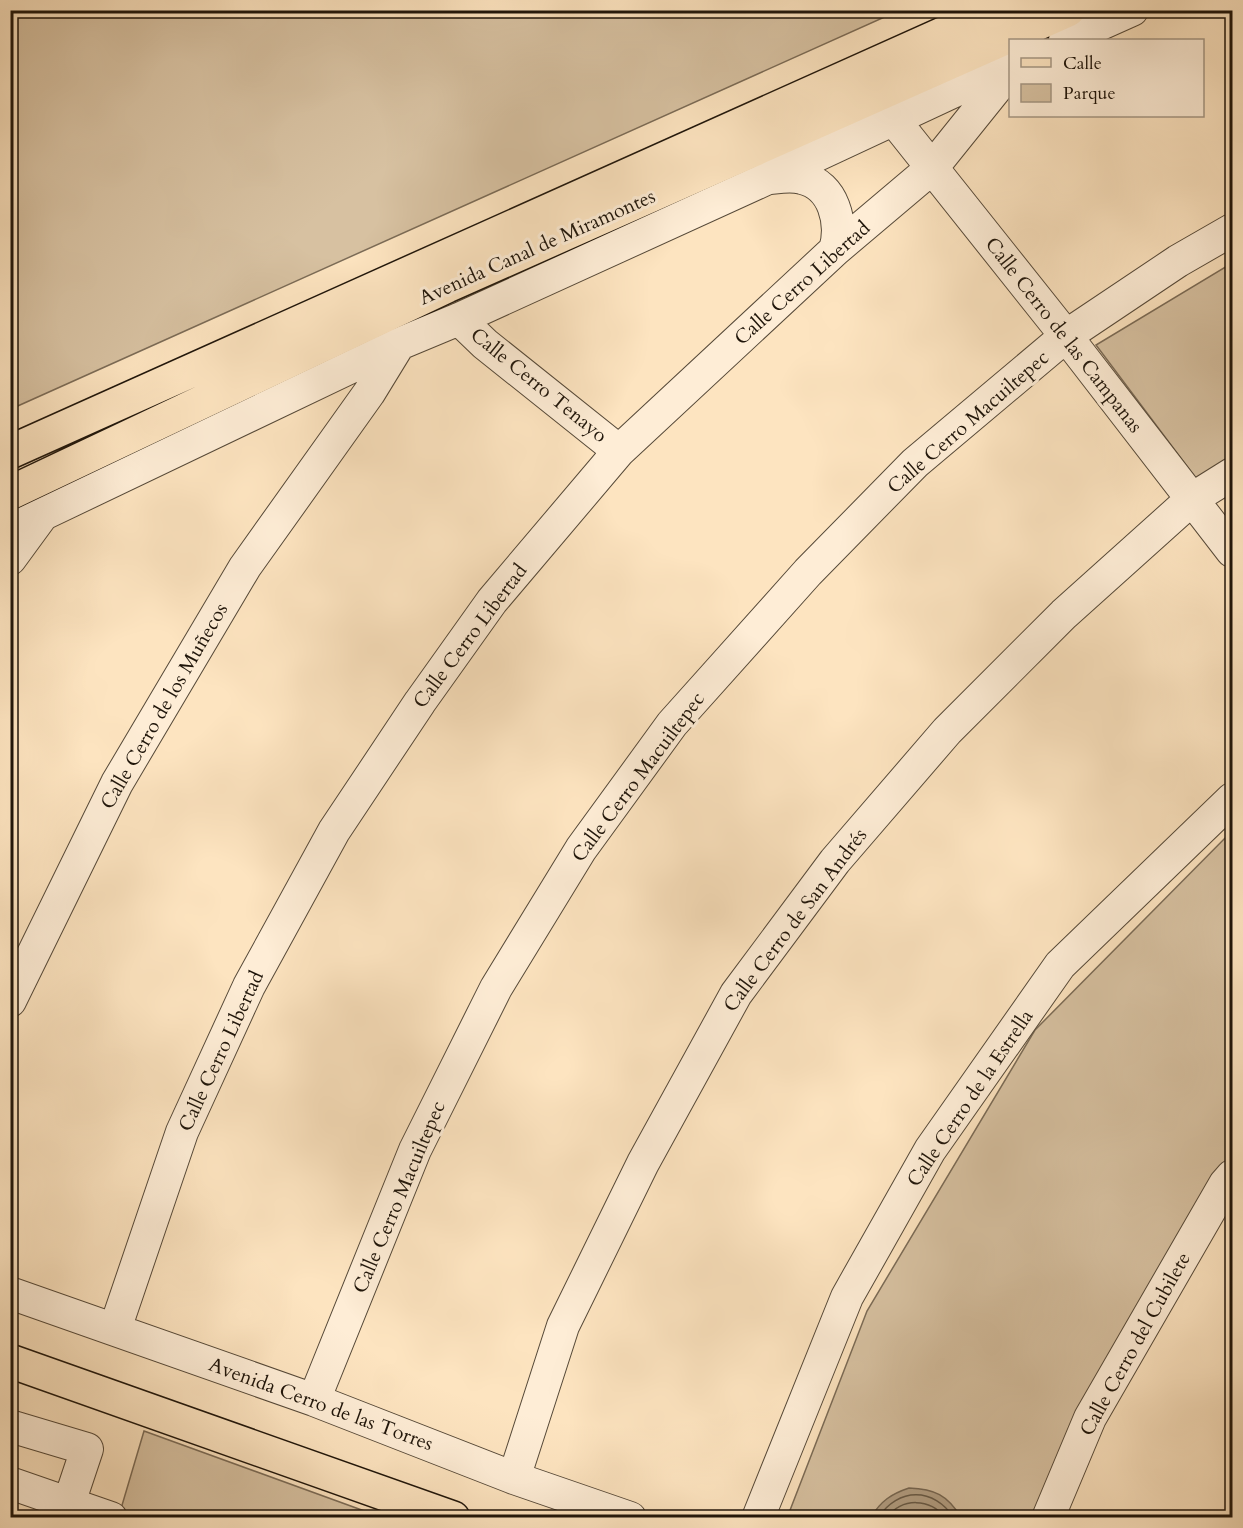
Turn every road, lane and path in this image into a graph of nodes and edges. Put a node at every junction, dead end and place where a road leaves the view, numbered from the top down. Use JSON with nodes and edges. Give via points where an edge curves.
{"nodes":[{"id":1,"x":996,"y":10,"type":"edge"},
{"id":2,"x":1068,"y":10,"type":"edge"},
{"id":3,"x":1132,"y":10,"type":"edge"},
{"id":4,"x":1067,"y":39,"type":"edge"},
{"id":5,"x":1009,"y":66,"type":"edge"},
{"id":6,"x":1009,"y":73,"type":"edge"},
{"id":7,"x":894,"y":120,"type":"junction"},
{"id":8,"x":932,"y":168,"type":"junction"},
{"id":9,"x":755,"y":184,"type":"junction"},
{"id":10,"x":1233,"y":230,"type":"edge"},
{"id":11,"x":835,"y":250,"type":"junction"},
{"id":12,"x":459,"y":319,"type":"junction"},
{"id":13,"x":1066,"y":336,"type":"junction"},
{"id":14,"x":399,"y":344,"type":"junction"},
{"id":15,"x":316,"y":383,"type":"junction"},
{"id":16,"x":345,"y":427,"type":"junction"},
{"id":17,"x":619,"y":451,"type":"junction"},
{"id":18,"x":10,"y":453,"type":"edge"},
{"id":19,"x":1233,"y":474,"type":"edge"},
{"id":20,"x":10,"y":493,"type":"edge"},
{"id":21,"x":1192,"y":499,"type":"junction"},
{"id":22,"x":41,"y":517,"type":"junction"},
{"id":23,"x":10,"y":531,"type":"edge"},
{"id":24,"x":1233,"y":551,"type":"edge"},
{"id":25,"x":10,"y":559,"type":"edge"},
{"id":26,"x":1233,"y":799,"type":"edge"},
{"id":27,"x":10,"y":1001,"type":"edge"},
{"id":28,"x":1233,"y":1176,"type":"edge"},
{"id":29,"x":10,"y":1293,"type":"edge"},
{"id":30,"x":115,"y":1329,"type":"junction"},
{"id":31,"x":10,"y":1361,"type":"edge"},
{"id":32,"x":314,"y":1400,"type":"junction"},
{"id":33,"x":10,"y":1426,"type":"edge"},
{"id":34,"x":514,"y":1478,"type":"junction"},
{"id":35,"x":10,"y":1483,"type":"edge"},
{"id":36,"x":69,"y":1503,"type":"junction"},
{"id":37,"x":111,"y":1518,"type":"edge"},
{"id":38,"x":453,"y":1518,"type":"edge"},
{"id":39,"x":630,"y":1518,"type":"edge"},
{"id":40,"x":758,"y":1518,"type":"edge"},
{"id":41,"x":1048,"y":1518,"type":"edge"}],
"edges":[{"from":1,"to":18,"type":"main road","name":"Avenida Canal de Miramontes"},
{"from":2,"to":20,"type":"main road","name":"Avenida Canal de Miramontes","via":[[447,286]]},
{"from":3,"to":4,"type":"street"},
{"from":5,"to":7,"type":"street","name":"Avenida Canal de Miramontes"},
{"from":6,"to":8,"type":"street","name":"Calle Cerro Libertad"},
{"from":7,"to":8,"type":"street","name":"Calle Cerro de las Campanas"},
{"from":7,"to":9,"type":"street","name":"Avenida Canal de Miramontes"},
{"from":8,"to":11,"type":"street","name":"Calle Cerro Libertad"},
{"from":8,"to":13,"type":"street","name":"Calle Cerro de las Campanas"},
{"from":9,"to":11,"type":"street","via":[[781,176],[803,178],[815,184],[832,202],[837,214]]},
{"from":9,"to":12,"type":"street","name":"Avenida Canal de Miramontes"},
{"from":10,"to":13,"type":"street","name":"Calle Cerro Macuiltepec","via":[[1178,261]]},
{"from":11,"to":17,"type":"street","name":"Calle Cerro Libertad"},
{"from":12,"to":14,"type":"street","name":"Avenida Canal de Miramontes"},
{"from":12,"to":17,"type":"street","name":"Calle Cerro Tenayo"},
{"from":13,"to":21,"type":"street","name":"Calle Cerro de las Campanas"},
{"from":13,"to":32,"type":"street","name":"Calle Cerro Macuiltepec","via":[[915,463],[807,572],[672,724],[582,849],[496,988],[415,1150]]},
{"from":14,"to":15,"type":"street","name":"Avenida Canal de Miramontes"},
{"from":14,"to":16,"type":"street","name":"Calle Cerro de los Muñecos"},
{"from":15,"to":16,"type":"street","via":[[326,384],[340,395],[348,416]]},
{"from":15,"to":22,"type":"street","name":"Avenida Canal de Miramontes"},
{"from":16,"to":27,"type":"street","name":"Calle Cerro de los Muñecos","via":[[245,567],[117,783]]},
{"from":17,"to":30,"type":"street","name":"Calle Cerro Libertad","via":[[492,601],[334,831],[249,986],[182,1132]]},
{"from":19,"to":21,"type":"street","name":"Calle Cerro de San Andrés"},
{"from":21,"to":24,"type":"street","name":"Calle Cerro de las Campanas"},
{"from":21,"to":34,"type":"street","name":"Calle Cerro de San Andrés","via":[[1064,614],[947,731],[835,861],[736,994],[643,1163],[563,1326]]},
{"from":22,"to":23,"type":"street","name":"Avenida Canal de Miramontes"},
{"from":22,"to":25,"type":"street"},
{"from":26,"to":40,"type":"street","name":"Calle Cerro de la Estrella","via":[[1060,965],[930,1150],[847,1297]]},
{"from":28,"to":41,"type":"street","name":"Calle Cerro del Cubilete","via":[[1090,1418]]},
{"from":29,"to":30,"type":"street","name":"Avenida Cerro de las Torres"},
{"from":30,"to":32,"type":"street","name":"Avenida Cerro de las Torres"},
{"from":31,"to":38,"type":"main road"},
{"from":32,"to":34,"type":"street","name":"Avenida Cerro de las Torres"},
{"from":33,"to":36,"type":"street","via":[[87,1449]]},
{"from":34,"to":39,"type":"street","name":"Avenida Cerro de las Torres"},
{"from":35,"to":36,"type":"street"},
{"from":36,"to":37,"type":"street"}]}
